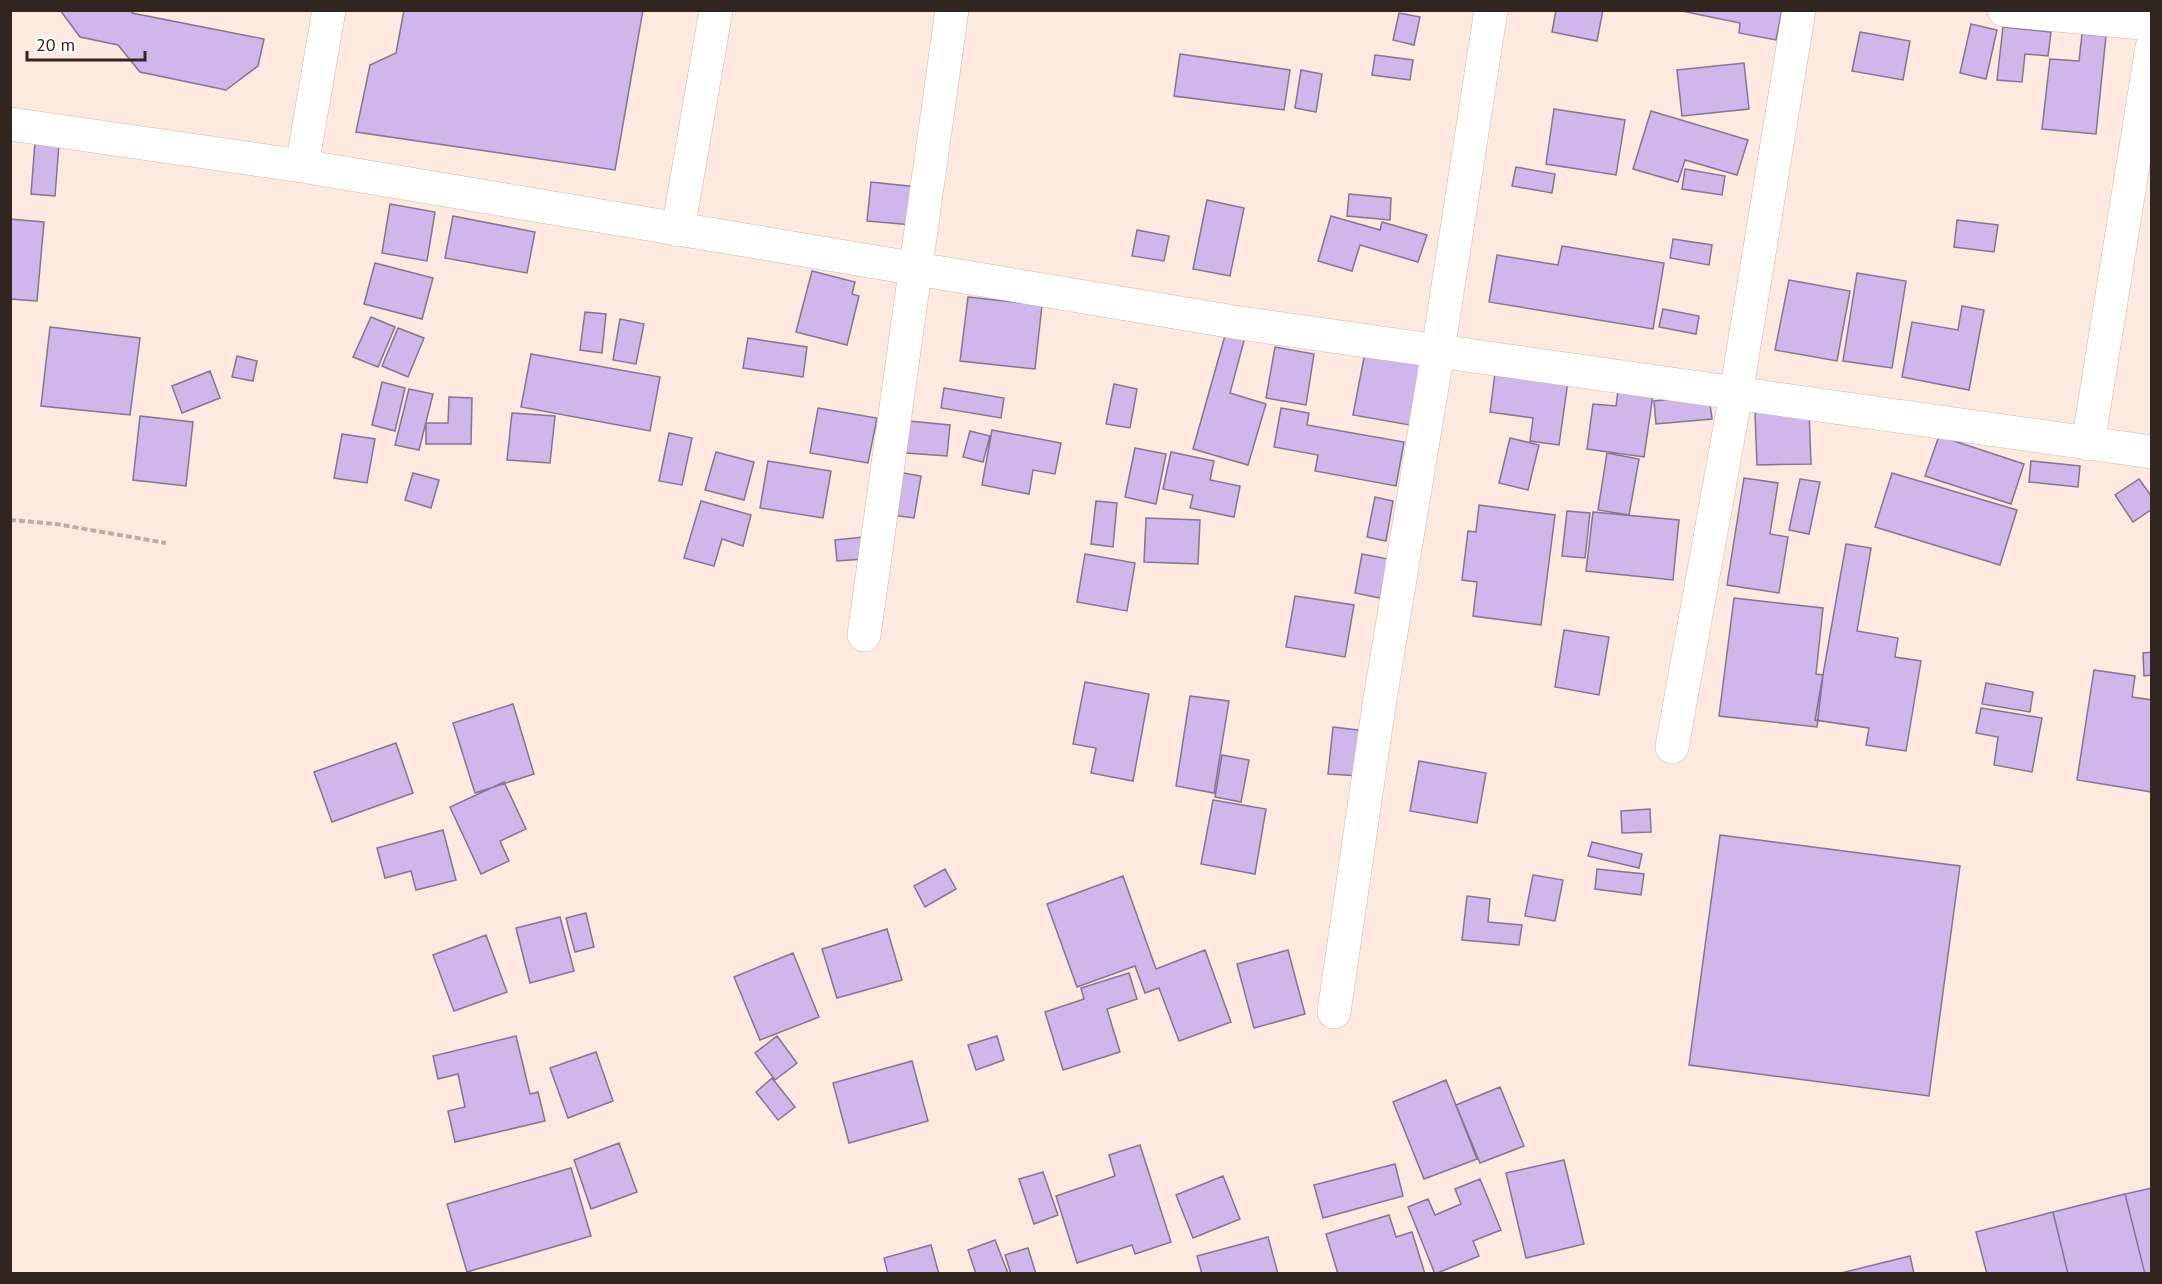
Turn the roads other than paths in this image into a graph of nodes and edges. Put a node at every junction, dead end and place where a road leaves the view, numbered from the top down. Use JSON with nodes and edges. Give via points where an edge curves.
{"nodes":[{"id":1,"x":328,"y":10,"type":"edge"},
{"id":2,"x":716,"y":10,"type":"edge"},
{"id":3,"x":952,"y":10,"type":"edge"},
{"id":4,"x":1491,"y":10,"type":"edge"},
{"id":5,"x":1799,"y":10,"type":"edge"},
{"id":6,"x":2004,"y":10,"type":"edge"},
{"id":7,"x":2151,"y":24,"type":"edge"},
{"id":8,"x":2151,"y":47,"type":"edge"},
{"id":9,"x":10,"y":124,"type":"edge"},
{"id":10,"x":302,"y":166,"type":"junction"},
{"id":11,"x":678,"y":230,"type":"junction"},
{"id":12,"x":916,"y":269,"type":"junction"},
{"id":13,"x":1438,"y":351,"type":"junction"},
{"id":14,"x":1736,"y":394,"type":"junction"},
{"id":15,"x":2088,"y":444,"type":"junction"},
{"id":16,"x":2151,"y":452,"type":"edge"},
{"id":17,"x":864,"y":635,"type":"dead end"},
{"id":18,"x":1672,"y":747,"type":"dead end"},
{"id":19,"x":1334,"y":1012,"type":"dead end"}],
"edges":[{"from":1,"to":10,"type":"street"},
{"from":2,"to":11,"type":"street"},
{"from":3,"to":12,"type":"street"},
{"from":4,"to":13,"type":"street"},
{"from":5,"to":14,"type":"street"},
{"from":6,"to":7,"type":"street"},
{"from":8,"to":15,"type":"street"},
{"from":9,"to":10,"type":"street"},
{"from":10,"to":11,"type":"street"},
{"from":11,"to":12,"type":"street"},
{"from":12,"to":13,"type":"street","via":[[1240,323]]},
{"from":12,"to":17,"type":"street"},
{"from":13,"to":14,"type":"street"},
{"from":13,"to":19,"type":"street","via":[[1379,705]]},
{"from":14,"to":15,"type":"street"},
{"from":14,"to":18,"type":"street"},
{"from":15,"to":16,"type":"street"}]}
